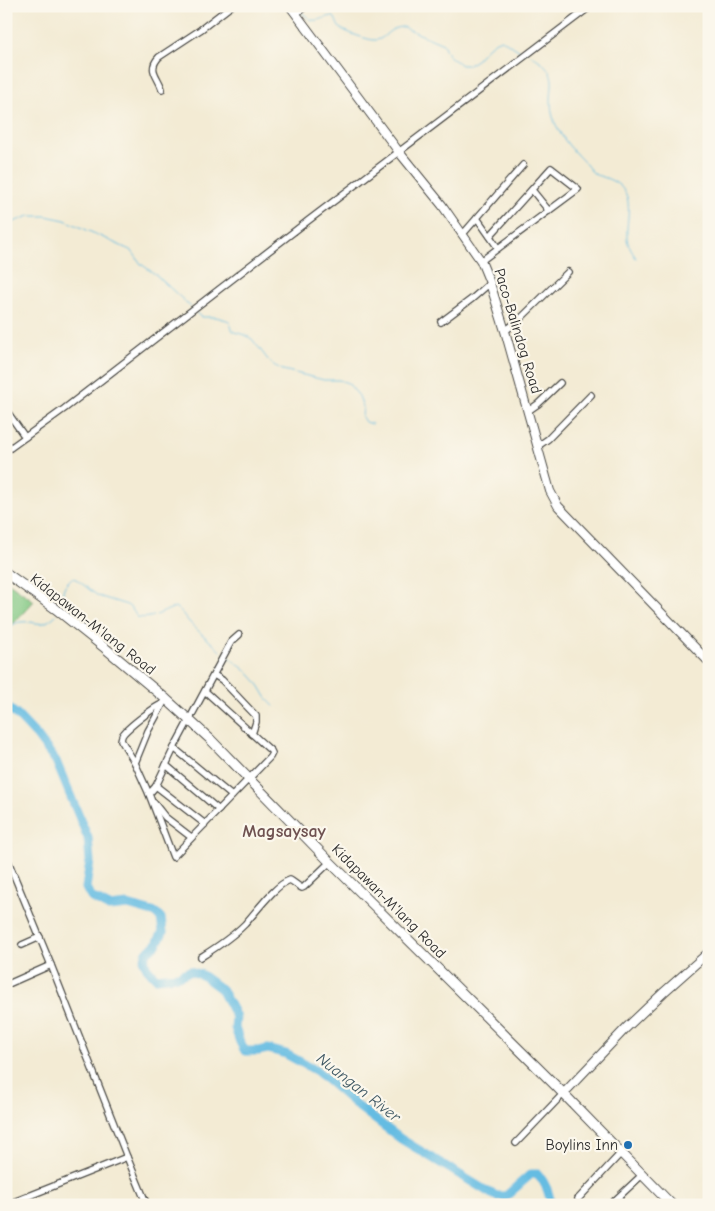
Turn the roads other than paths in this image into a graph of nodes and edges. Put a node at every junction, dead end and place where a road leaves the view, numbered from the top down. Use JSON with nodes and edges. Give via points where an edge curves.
{"nodes":[{"id":1,"x":231,"y":6,"type":"edge"},
{"id":2,"x":290,"y":6,"type":"edge"},
{"id":3,"x":306,"y":6,"type":"edge"},
{"id":4,"x":591,"y":6,"type":"edge"},
{"id":5,"x":296,"y":14,"type":"junction"},
{"id":6,"x":162,"y":89,"type":"dead end"},
{"id":7,"x":399,"y":152,"type":"junction"},
{"id":8,"x":523,"y":165,"type":"dead end"},
{"id":9,"x":532,"y":190,"type":"junction"},
{"id":10,"x":549,"y":211,"type":"junction"},
{"id":11,"x":477,"y":218,"type":"junction"},
{"id":12,"x":463,"y":234,"type":"junction"},
{"id":13,"x":490,"y":236,"type":"junction"},
{"id":14,"x":498,"y":248,"type":"junction"},
{"id":15,"x":481,"y":260,"type":"junction"},
{"id":16,"x":568,"y":272,"type":"dead end"},
{"id":17,"x":490,"y":283,"type":"junction"},
{"id":18,"x":441,"y":322,"type":"dead end"},
{"id":19,"x":505,"y":331,"type":"junction"},
{"id":20,"x":560,"y":383,"type":"dead end"},
{"id":21,"x":592,"y":395,"type":"dead end"},
{"id":22,"x":6,"y":410,"type":"edge"},
{"id":23,"x":528,"y":411,"type":"junction"},
{"id":24,"x":25,"y":437,"type":"junction"},
{"id":25,"x":538,"y":446,"type":"junction"},
{"id":26,"x":6,"y":451,"type":"edge"},
{"id":27,"x":6,"y":573,"type":"edge"},
{"id":28,"x":239,"y":635,"type":"dead end"},
{"id":29,"x":709,"y":662,"type":"edge"},
{"id":30,"x":214,"y":675,"type":"junction"},
{"id":31,"x":205,"y":691,"type":"junction"},
{"id":32,"x":164,"y":702,"type":"junction"},
{"id":33,"x":189,"y":720,"type":"junction"},
{"id":34,"x":252,"y":734,"type":"junction"},
{"id":35,"x":174,"y":748,"type":"junction"},
{"id":36,"x":135,"y":763,"type":"junction"},
{"id":37,"x":166,"y":765,"type":"junction"},
{"id":38,"x":248,"y":778,"type":"junction"},
{"id":39,"x":156,"y":786,"type":"junction"},
{"id":40,"x":150,"y":796,"type":"junction"},
{"id":41,"x":232,"y":796,"type":"junction"},
{"id":42,"x":219,"y":810,"type":"junction"},
{"id":43,"x":205,"y":824,"type":"junction"},
{"id":44,"x":191,"y":837,"type":"junction"},
{"id":45,"x":6,"y":856,"type":"edge"},
{"id":46,"x":330,"y":862,"type":"junction"},
{"id":47,"x":40,"y":937,"type":"junction"},
{"id":48,"x":22,"y":945,"type":"dead end"},
{"id":49,"x":709,"y":952,"type":"edge"},
{"id":50,"x":201,"y":957,"type":"dead end"},
{"id":51,"x":51,"y":966,"type":"junction"},
{"id":52,"x":6,"y":985,"type":"edge"},
{"id":53,"x":563,"y":1094,"type":"junction"},
{"id":54,"x":516,"y":1143,"type":"dead end"},
{"id":55,"x":621,"y":1153,"type":"junction"},
{"id":56,"x":127,"y":1157,"type":"junction"},
{"id":57,"x":642,"y":1175,"type":"junction"},
{"id":58,"x":578,"y":1199,"type":"dead end"},
{"id":59,"x":23,"y":1202,"type":"edge"},
{"id":60,"x":6,"y":1205,"type":"edge"},
{"id":61,"x":147,"y":1205,"type":"edge"},
{"id":62,"x":610,"y":1205,"type":"edge"},
{"id":63,"x":672,"y":1205,"type":"edge"}],
"edges":[{"from":1,"to":6,"type":"street","via":[[156,60],[153,71]]},
{"from":2,"to":5,"type":"street","name":"Paco-Balindog Road"},
{"from":3,"to":5,"type":"street"},
{"from":4,"to":7,"type":"street"},
{"from":5,"to":7,"type":"street","name":"Paco-Balindog Road"},
{"from":7,"to":12,"type":"street","name":"Paco-Balindog Road"},
{"from":7,"to":24,"type":"street"},
{"from":8,"to":11,"type":"street"},
{"from":9,"to":10,"type":"street"},
{"from":9,"to":10,"type":"street","via":[[551,168],[578,189]]},
{"from":9,"to":13,"type":"street"},
{"from":10,"to":14,"type":"street"},
{"from":11,"to":12,"type":"street"},
{"from":11,"to":13,"type":"street"},
{"from":12,"to":15,"type":"street","name":"Paco-Balindog Road"},
{"from":13,"to":14,"type":"street"},
{"from":14,"to":15,"type":"street"},
{"from":15,"to":17,"type":"street","name":"Paco-Balindog Road"},
{"from":16,"to":19,"type":"street"},
{"from":17,"to":18,"type":"street"},
{"from":17,"to":19,"type":"street","name":"Paco-Balindog Road"},
{"from":19,"to":23,"type":"street","name":"Paco-Balindog Road"},
{"from":20,"to":23,"type":"street"},
{"from":21,"to":25,"type":"street"},
{"from":22,"to":24,"type":"street"},
{"from":23,"to":25,"type":"street","name":"Paco-Balindog Road"},
{"from":24,"to":26,"type":"street"},
{"from":25,"to":29,"type":"street","name":"Paco-Balindog Road","via":[[550,491],[558,506]]},
{"from":27,"to":32,"type":"main road","name":"Kidapawan-M'lang Road","via":[[105,648]]},
{"from":28,"to":30,"type":"street","via":[[231,642]]},
{"from":30,"to":31,"type":"street"},
{"from":30,"to":34,"type":"street","via":[[256,716]]},
{"from":31,"to":33,"type":"street"},
{"from":31,"to":34,"type":"street"},
{"from":32,"to":33,"type":"main road","name":"Kidapawan-M'lang Road"},
{"from":32,"to":36,"type":"street"},
{"from":32,"to":36,"type":"street","via":[[122,736],[121,740]]},
{"from":33,"to":35,"type":"street"},
{"from":33,"to":38,"type":"main road","name":"Kidapawan-M'lang Road"},
{"from":34,"to":38,"type":"street","via":[[272,753]]},
{"from":35,"to":37,"type":"street"},
{"from":35,"to":41,"type":"street"},
{"from":36,"to":40,"type":"street"},
{"from":37,"to":39,"type":"street"},
{"from":37,"to":42,"type":"street"},
{"from":38,"to":41,"type":"street"},
{"from":38,"to":46,"type":"main road","name":"Kidapawan-M'lang Road"},
{"from":39,"to":40,"type":"street"},
{"from":39,"to":43,"type":"street"},
{"from":40,"to":44,"type":"street","via":[[164,817]]},
{"from":40,"to":44,"type":"street","via":[[173,856]]},
{"from":41,"to":42,"type":"street"},
{"from":42,"to":43,"type":"street"},
{"from":43,"to":44,"type":"street"},
{"from":45,"to":47,"type":"street"},
{"from":46,"to":50,"type":"street","via":[[302,888],[290,880],[281,884],[244,924]]},
{"from":46,"to":53,"type":"main road","name":"Kidapawan-M'lang Road"},
{"from":47,"to":48,"type":"street"},
{"from":47,"to":51,"type":"street"},
{"from":49,"to":53,"type":"street","via":[[626,1028]]},
{"from":51,"to":52,"type":"street"},
{"from":51,"to":56,"type":"street"},
{"from":53,"to":54,"type":"street"},
{"from":53,"to":55,"type":"main road","name":"Kidapawan-M'lang Road"},
{"from":55,"to":57,"type":"main road","name":"Kidapawan-M'lang Road"},
{"from":55,"to":58,"type":"street"},
{"from":56,"to":59,"type":"street"},
{"from":56,"to":61,"type":"street"},
{"from":57,"to":62,"type":"street"},
{"from":57,"to":63,"type":"main road","name":"Kidapawan-M'lang Road"},
{"from":59,"to":60,"type":"street"}]}
